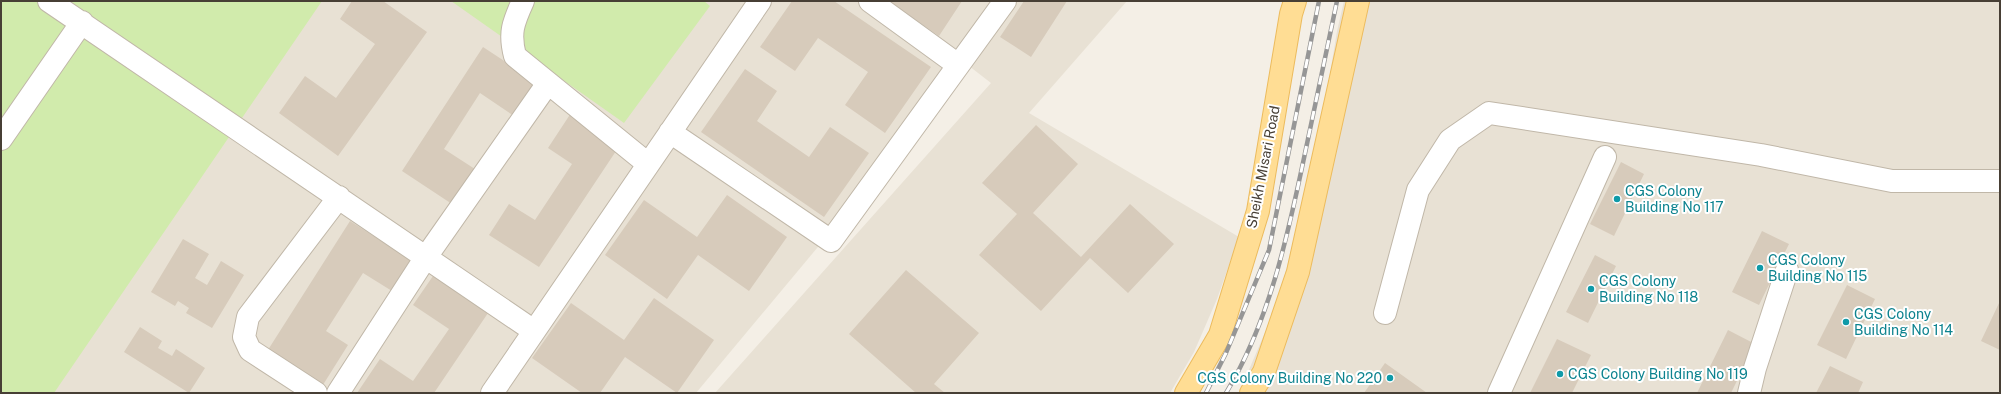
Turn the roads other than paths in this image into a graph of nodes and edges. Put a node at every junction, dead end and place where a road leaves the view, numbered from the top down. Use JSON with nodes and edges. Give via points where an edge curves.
{"nodes":[{"id":1,"x":49,"y":1,"type":"edge"},
{"id":2,"x":523,"y":1,"type":"edge"},
{"id":3,"x":760,"y":1,"type":"edge"},
{"id":4,"x":870,"y":1,"type":"edge"},
{"id":5,"x":1005,"y":1,"type":"edge"},
{"id":6,"x":1295,"y":1,"type":"edge"},
{"id":7,"x":1358,"y":1,"type":"edge"},
{"id":8,"x":82,"y":22,"type":"junction"},
{"id":9,"x":958,"y":65,"type":"junction"},
{"id":10,"x":548,"y":83,"type":"junction"},
{"id":11,"x":670,"y":132,"type":"junction"},
{"id":12,"x":1,"y":138,"type":"edge"},
{"id":13,"x":1605,"y":157,"type":"dead end"},
{"id":14,"x":648,"y":164,"type":"junction"},
{"id":15,"x":2000,"y":181,"type":"edge"},
{"id":16,"x":339,"y":197,"type":"junction"},
{"id":17,"x":426,"y":257,"type":"junction"},
{"id":18,"x":1787,"y":270,"type":"dead end"},
{"id":19,"x":1385,"y":313,"type":"dead end"},
{"id":20,"x":534,"y":331,"type":"junction"},
{"id":21,"x":316,"y":393,"type":"edge"},
{"id":22,"x":338,"y":393,"type":"edge"},
{"id":23,"x":492,"y":393,"type":"edge"},
{"id":24,"x":1186,"y":393,"type":"edge"},
{"id":25,"x":1251,"y":393,"type":"edge"},
{"id":26,"x":1499,"y":393,"type":"edge"},
{"id":27,"x":1749,"y":393,"type":"edge"}],
"edges":[{"from":1,"to":8,"type":"street"},
{"from":2,"to":10,"type":"street","via":[[515,18],[511,39],[515,56]]},
{"from":3,"to":11,"type":"street"},
{"from":4,"to":9,"type":"street"},
{"from":5,"to":9,"type":"street"},
{"from":6,"to":24,"type":"main road","name":"Sheikh Misari Road","via":[[1258,211],[1220,335]]},
{"from":7,"to":25,"type":"main road","via":[[1298,272],[1264,372]]},
{"from":8,"to":12,"type":"street"},
{"from":8,"to":16,"type":"street"},
{"from":9,"to":11,"type":"street","via":[[832,242]]},
{"from":10,"to":14,"type":"street"},
{"from":10,"to":17,"type":"street"},
{"from":11,"to":14,"type":"street"},
{"from":13,"to":26,"type":"street"},
{"from":14,"to":20,"type":"street"},
{"from":15,"to":19,"type":"street","via":[[1892,181],[1761,155],[1489,112],[1450,140],[1418,190]]},
{"from":16,"to":17,"type":"street"},
{"from":16,"to":21,"type":"street","via":[[248,317],[244,337],[250,350]]},
{"from":17,"to":20,"type":"street"},
{"from":17,"to":22,"type":"street"},
{"from":18,"to":27,"type":"street"},
{"from":20,"to":23,"type":"street"}]}
